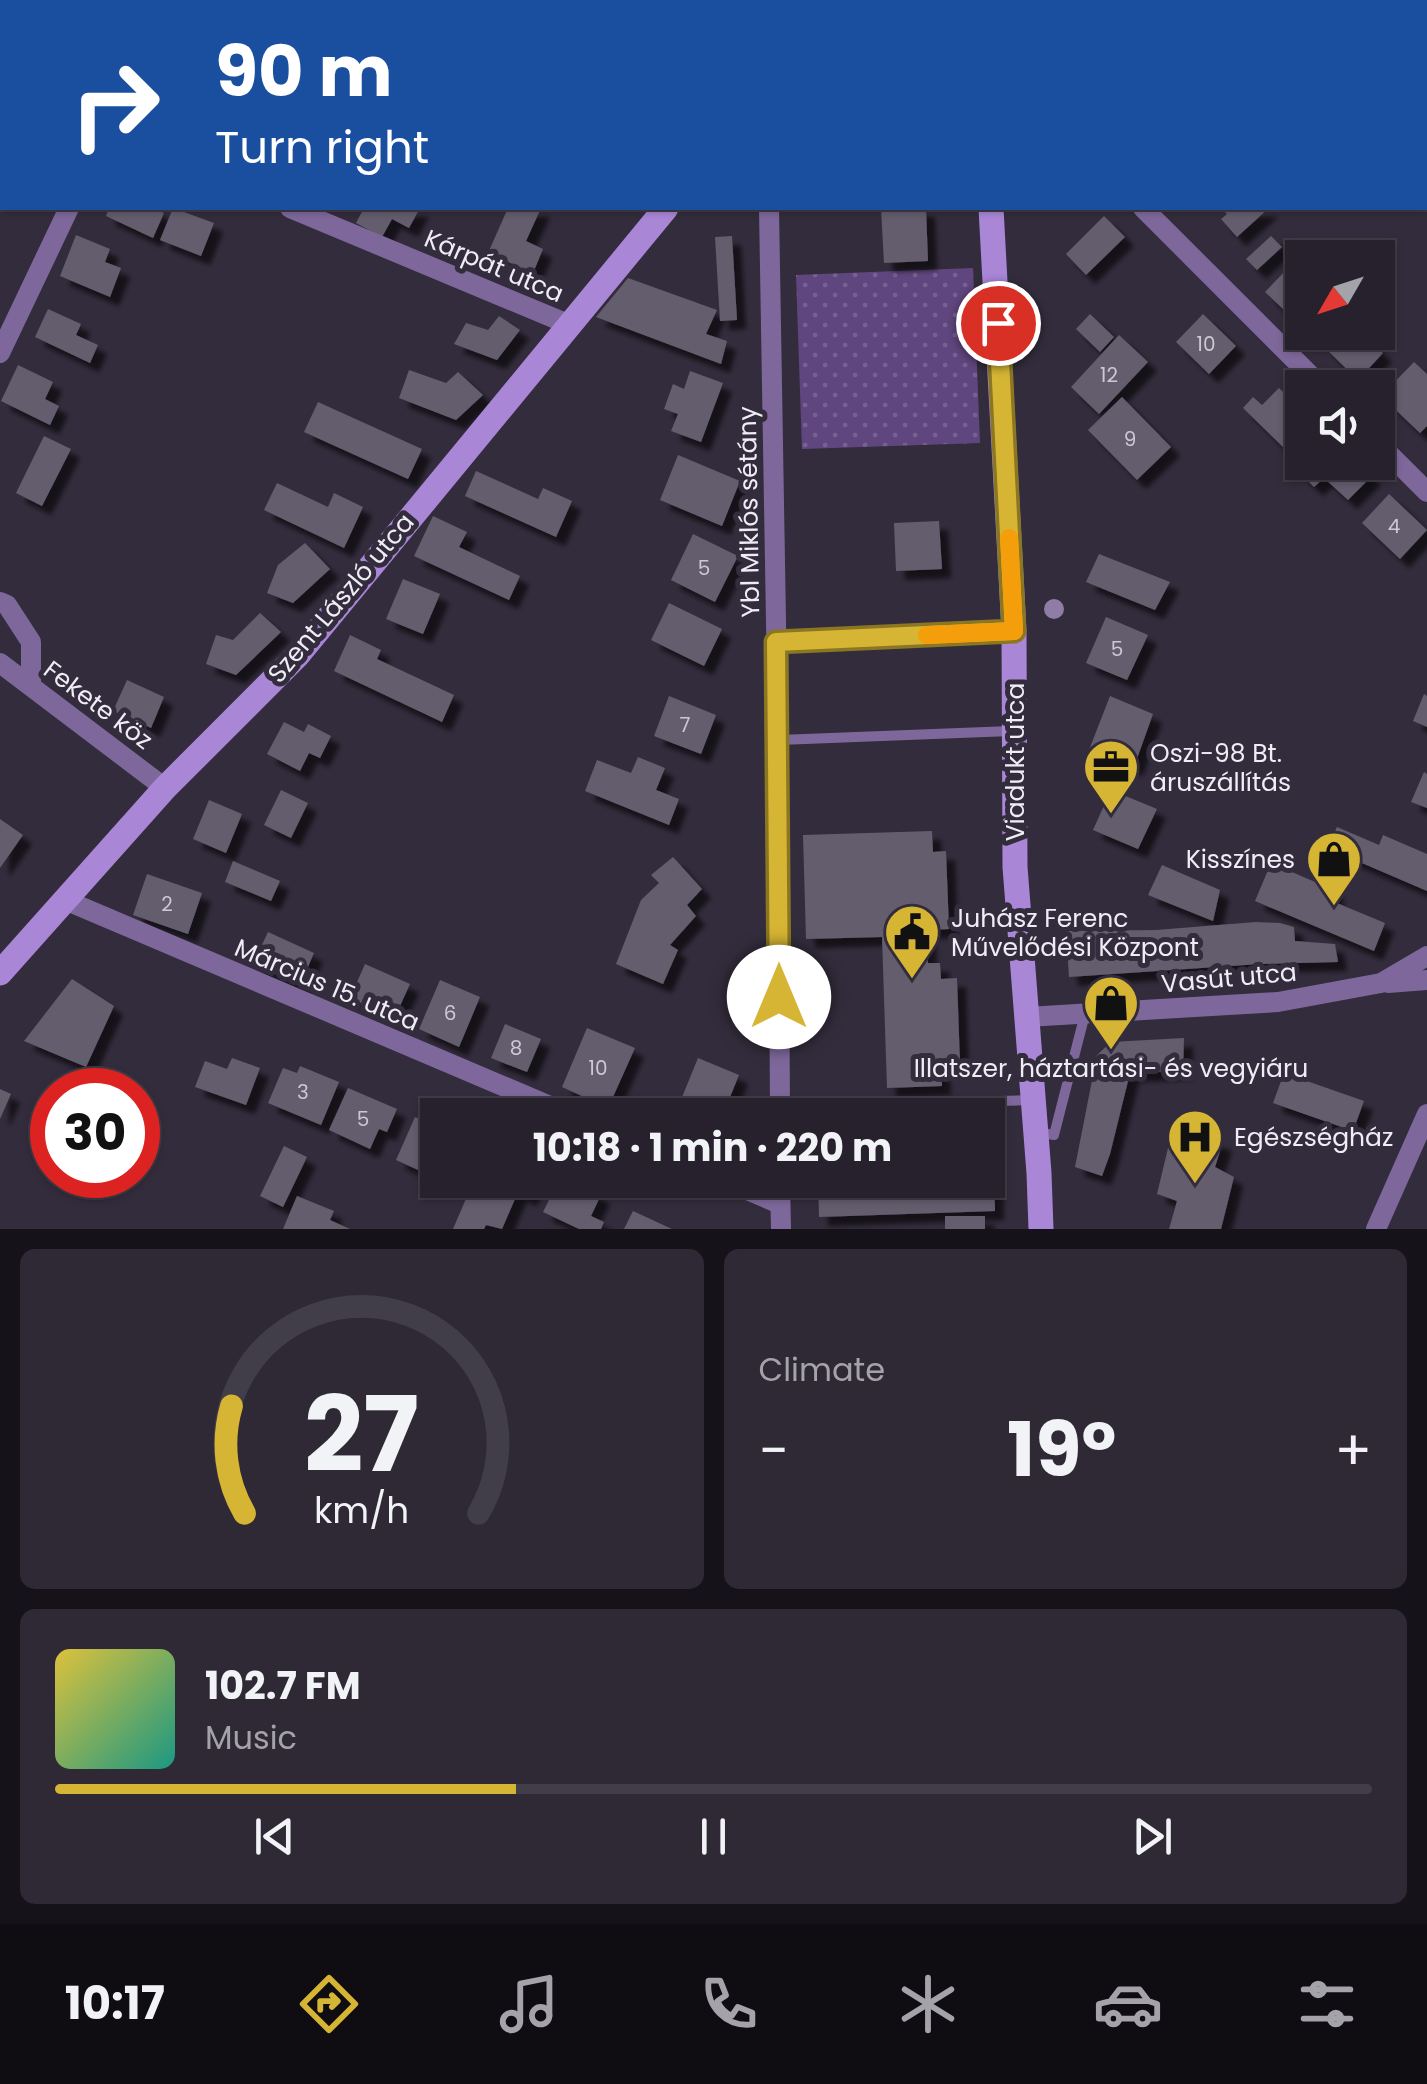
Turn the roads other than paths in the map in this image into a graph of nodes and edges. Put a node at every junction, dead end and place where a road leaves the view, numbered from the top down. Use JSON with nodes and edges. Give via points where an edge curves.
{"nodes":[{"id":1,"x":68,"y":210,"type":"edge"},
{"id":2,"x":295,"y":210,"type":"edge"},
{"id":3,"x":664,"y":210,"type":"edge"},
{"id":4,"x":769,"y":210,"type":"edge"},
{"id":5,"x":991,"y":210,"type":"edge"},
{"id":6,"x":1145,"y":210,"type":"edge"},
{"id":7,"x":568,"y":324,"type":"junction"},
{"id":8,"x":0,"y":353,"type":"edge"},
{"id":9,"x":1304,"y":370,"type":"edge"},
{"id":10,"x":1395,"y":459,"type":"edge"},
{"id":11,"x":1427,"y":492,"type":"edge"},
{"id":12,"x":0,"y":602,"type":"edge"},
{"id":13,"x":1014,"y":631,"type":"junction"},
{"id":14,"x":776,"y":642,"type":"junction"},
{"id":15,"x":0,"y":663,"type":"edge"},
{"id":16,"x":32,"y":686,"type":"junction"},
{"id":17,"x":1015,"y":731,"type":"junction"},
{"id":18,"x":778,"y":740,"type":"junction"},
{"id":19,"x":165,"y":788,"type":"junction"},
{"id":20,"x":65,"y":900,"type":"junction"},
{"id":21,"x":1427,"y":956,"type":"edge"},
{"id":22,"x":0,"y":974,"type":"edge"},
{"id":23,"x":1427,"y":980,"type":"edge"},
{"id":24,"x":1380,"y":983,"type":"junction"},
{"id":25,"x":1085,"y":1014,"type":"junction"},
{"id":26,"x":1027,"y":1017,"type":"junction"},
{"id":27,"x":531,"y":1098,"type":"edge"},
{"id":28,"x":780,"y":1098,"type":"edge"},
{"id":29,"x":1033,"y":1100,"type":"junction"},
{"id":30,"x":1005,"y":1101,"type":"edge"},
{"id":31,"x":1427,"y":1114,"type":"edge"},
{"id":32,"x":1036,"y":1131,"type":"junction"},
{"id":33,"x":766,"y":1198,"type":"edge"},
{"id":34,"x":780,"y":1198,"type":"edge"},
{"id":35,"x":780,"y":1204,"type":"junction"},
{"id":36,"x":781,"y":1229,"type":"edge"},
{"id":37,"x":1041,"y":1229,"type":"edge"},
{"id":38,"x":1376,"y":1229,"type":"edge"}],
"edges":[{"from":1,"to":8,"type":"street"},
{"from":2,"to":7,"type":"street","name":"Kárpát utca"},
{"from":3,"to":7,"type":"street","name":"Szent László utca"},
{"from":4,"to":14,"type":"street","name":"Ybl Miklós sétány"},
{"from":5,"to":13,"type":"street","name":"Viadukt utca"},
{"from":6,"to":9,"type":"street"},
{"from":7,"to":19,"type":"street","name":"Szent László utca","via":[[297,656]]},
{"from":10,"to":11,"type":"street"},
{"from":12,"to":16,"type":"street","via":[[31,642]]},
{"from":13,"to":14,"type":"lane"},
{"from":13,"to":17,"type":"street","name":"Viadukt utca"},
{"from":14,"to":18,"type":"street","name":"Ybl Miklós sétány"},
{"from":15,"to":16,"type":"street","name":"Fekete köz"},
{"from":16,"to":19,"type":"street","name":"Fekete köz"},
{"from":17,"to":18,"type":"lane"},
{"from":17,"to":26,"type":"street","name":"Viadukt utca"},
{"from":18,"to":28,"type":"street","name":"Ybl Miklós sétány"},
{"from":19,"to":20,"type":"street","name":"Szent László utca"},
{"from":20,"to":22,"type":"street","name":"Szent László utca"},
{"from":20,"to":27,"type":"street","name":"Március 15. utca"},
{"from":21,"to":24,"type":"street","name":"Vasút utca"},
{"from":23,"to":24,"type":"street"},
{"from":24,"to":25,"type":"street","name":"Vasút utca","via":[[1278,1002]]},
{"from":25,"to":26,"type":"street","name":"Vasút utca"},
{"from":25,"to":32,"type":"lane","via":[[1054,1135]]},
{"from":26,"to":29,"type":"street","name":"Viadukt utca"},
{"from":29,"to":30,"type":"lane"},
{"from":29,"to":32,"type":"street","name":"Viadukt utca"},
{"from":31,"to":38,"type":"street"},
{"from":32,"to":37,"type":"street","name":"Viadukt utca"},
{"from":33,"to":35,"type":"street"},
{"from":34,"to":35,"type":"street"},
{"from":35,"to":36,"type":"street"}]}
